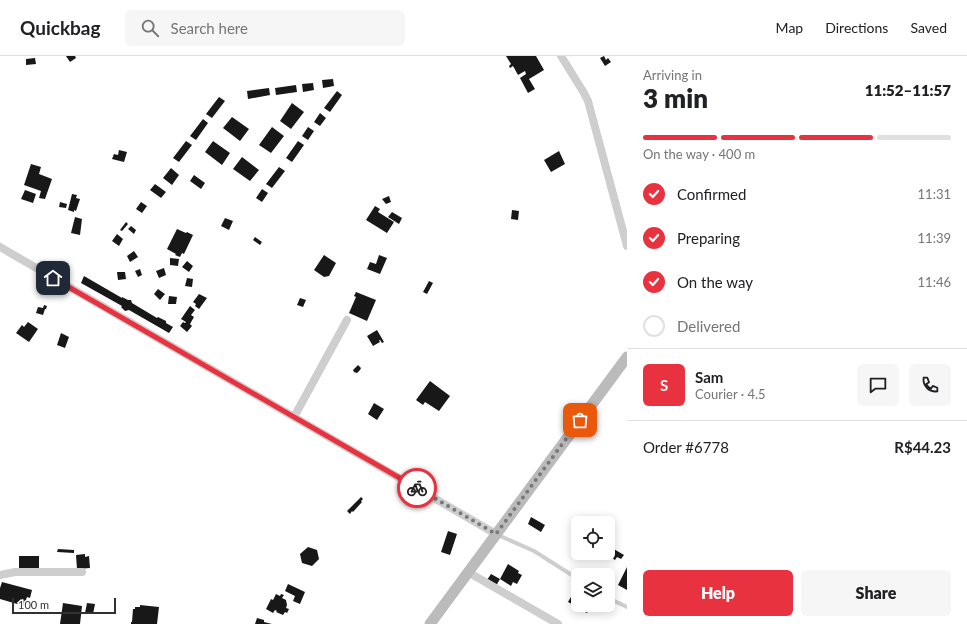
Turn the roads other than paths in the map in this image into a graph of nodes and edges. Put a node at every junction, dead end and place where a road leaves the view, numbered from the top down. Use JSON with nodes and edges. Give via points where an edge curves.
{"nodes":[{"id":1,"x":561,"y":56,"type":"edge"},
{"id":2,"x":627,"y":246,"type":"edge"},
{"id":3,"x":0,"y":248,"type":"edge"},
{"id":4,"x":347,"y":320,"type":"dead end"},
{"id":5,"x":627,"y":357,"type":"edge"},
{"id":6,"x":294,"y":417,"type":"junction"},
{"id":7,"x":496,"y":534,"type":"junction"},
{"id":8,"x":82,"y":572,"type":"dead end"},
{"id":9,"x":468,"y":572,"type":"junction"},
{"id":10,"x":0,"y":575,"type":"edge"},
{"id":11,"x":571,"y":575,"type":"edge"},
{"id":12,"x":615,"y":602,"type":"edge"},
{"id":13,"x":627,"y":608,"type":"edge"},
{"id":14,"x":430,"y":624,"type":"edge"},
{"id":15,"x":558,"y":624,"type":"edge"}],
"edges":[{"from":1,"to":2,"type":"street","via":[[588,101]]},
{"from":3,"to":6,"type":"street"},
{"from":4,"to":6,"type":"street"},
{"from":5,"to":7,"type":"street"},
{"from":6,"to":7,"type":"street"},
{"from":7,"to":9,"type":"street"},
{"from":7,"to":11,"type":"lane","via":[[534,551]]},
{"from":8,"to":10,"type":"street","via":[[16,572]]},
{"from":9,"to":14,"type":"street"},
{"from":9,"to":15,"type":"street"},
{"from":12,"to":13,"type":"lane"}]}
